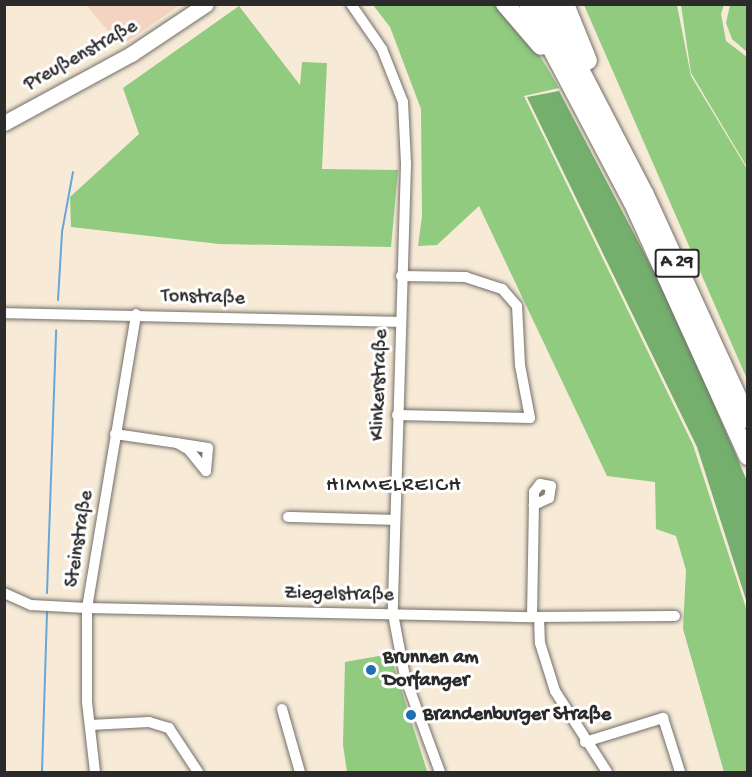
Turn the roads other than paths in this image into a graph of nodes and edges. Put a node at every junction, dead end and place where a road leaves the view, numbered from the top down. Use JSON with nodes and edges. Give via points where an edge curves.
{"nodes":[{"id":1,"x":206,"y":4,"type":"edge"},
{"id":2,"x":351,"y":4,"type":"edge"},
{"id":3,"x":505,"y":4,"type":"edge"},
{"id":4,"x":528,"y":4,"type":"edge"},
{"id":5,"x":546,"y":4,"type":"edge"},
{"id":6,"x":565,"y":4,"type":"edge"},
{"id":7,"x":579,"y":98,"type":"junction"},
{"id":8,"x":601,"y":109,"type":"junction"},
{"id":9,"x":4,"y":123,"type":"edge"},
{"id":10,"x":401,"y":276,"type":"junction"},
{"id":11,"x":4,"y":313,"type":"edge"},
{"id":12,"x":136,"y":314,"type":"junction"},
{"id":13,"x":399,"y":322,"type":"junction"},
{"id":14,"x":397,"y":415,"type":"junction"},
{"id":15,"x":747,"y":420,"type":"edge"},
{"id":16,"x":115,"y":434,"type":"junction"},
{"id":17,"x":177,"y":443,"type":"dead end"},
{"id":18,"x":747,"y":456,"type":"edge"},
{"id":19,"x":534,"y":505,"type":"dead end"},
{"id":20,"x":288,"y":517,"type":"dead end"},
{"id":21,"x":394,"y":520,"type":"junction"},
{"id":22,"x":4,"y":592,"type":"edge"},
{"id":23,"x":87,"y":608,"type":"junction"},
{"id":24,"x":393,"y":614,"type":"junction"},
{"id":25,"x":675,"y":616,"type":"dead end"},
{"id":26,"x":535,"y":617,"type":"junction"},
{"id":27,"x":282,"y":709,"type":"dead end"},
{"id":28,"x":90,"y":725,"type":"junction"},
{"id":29,"x":585,"y":742,"type":"junction"},
{"id":30,"x":94,"y":772,"type":"edge"},
{"id":31,"x":198,"y":772,"type":"edge"},
{"id":32,"x":300,"y":772,"type":"edge"},
{"id":33,"x":440,"y":772,"type":"edge"},
{"id":34,"x":607,"y":772,"type":"edge"},
{"id":35,"x":680,"y":772,"type":"edge"}],
"edges":[{"from":1,"to":9,"type":"main road","name":"Preußenstraße","via":[[131,54]]},
{"from":2,"to":10,"type":"street","name":"Klinkerstraße","via":[[382,49],[403,102],[406,164]]},
{"from":3,"to":7,"type":"highway"},
{"from":4,"to":7,"type":"highway","number":"A 29"},
{"from":5,"to":8,"type":"highway","number":"A 29"},
{"from":6,"to":8,"type":"highway","via":[[597,83]]},
{"from":7,"to":18,"type":"highway","number":"A 29","via":[[668,273]]},
{"from":8,"to":15,"type":"highway","number":"A 29","via":[[691,292]]},
{"from":10,"to":13,"type":"street","name":"Klinkerstraße"},
{"from":10,"to":14,"type":"street","via":[[484,280],[518,306],[520,365],[530,418]]},
{"from":11,"to":12,"type":"street","name":"Tonstraße"},
{"from":12,"to":13,"type":"street","name":"Tonstraße"},
{"from":12,"to":16,"type":"street","name":"Steinstraße"},
{"from":13,"to":14,"type":"street","name":"Klinkerstraße"},
{"from":14,"to":21,"type":"street","name":"Klinkerstraße"},
{"from":16,"to":17,"type":"street"},
{"from":16,"to":23,"type":"street","name":"Steinstraße"},
{"from":19,"to":26,"type":"street"},
{"from":20,"to":21,"type":"street"},
{"from":21,"to":24,"type":"street","name":"Klinkerstraße"},
{"from":22,"to":23,"type":"street","name":"Ziegelstraße","via":[[31,605]]},
{"from":23,"to":24,"type":"street","name":"Ziegelstraße"},
{"from":23,"to":28,"type":"street","name":"Steinstraße"},
{"from":24,"to":26,"type":"street","name":"Ziegelstraße"},
{"from":24,"to":33,"type":"street","name":"Klinkerstraße","via":[[405,677]]},
{"from":25,"to":26,"type":"street","name":"Ziegelstraße"},
{"from":26,"to":29,"type":"street","via":[[555,691]]},
{"from":27,"to":32,"type":"street"},
{"from":28,"to":30,"type":"street","name":"Steinstraße"},
{"from":28,"to":31,"type":"street","via":[[149,722],[169,728]]},
{"from":29,"to":34,"type":"street"},
{"from":29,"to":35,"type":"street","via":[[663,718]]}]}
